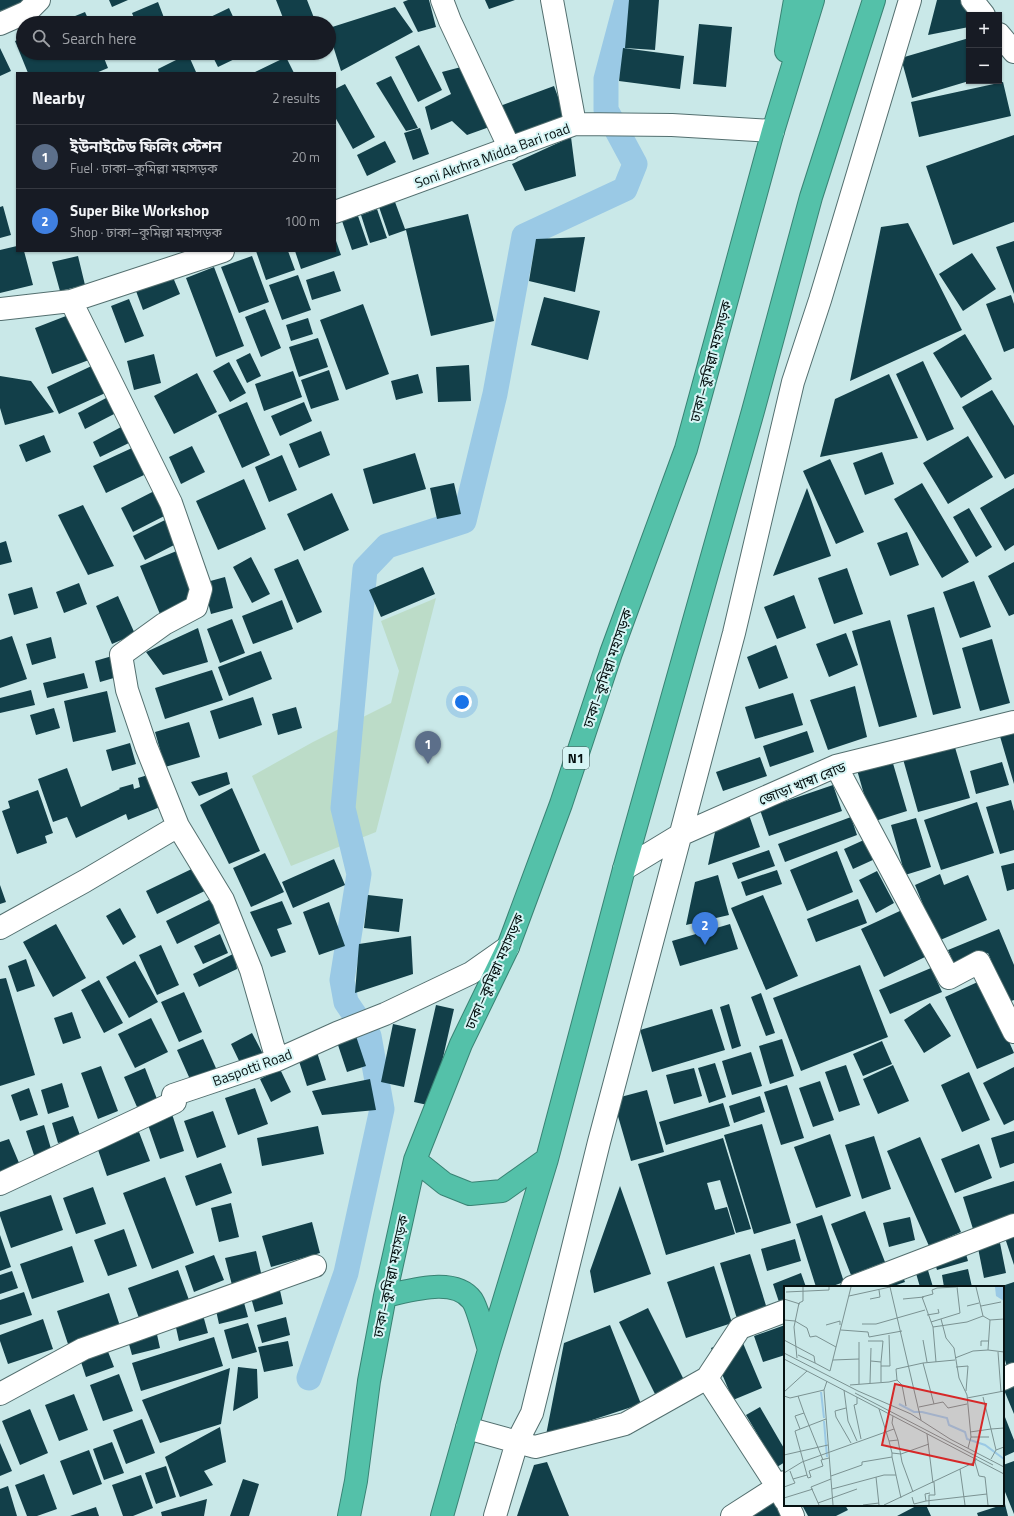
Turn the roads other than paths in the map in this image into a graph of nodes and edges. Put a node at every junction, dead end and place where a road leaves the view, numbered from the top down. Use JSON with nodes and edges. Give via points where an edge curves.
{"nodes":[{"id":1,"x":39,"y":0,"type":"edge"},
{"id":2,"x":442,"y":0,"type":"edge"},
{"id":3,"x":552,"y":0,"type":"edge"},
{"id":4,"x":795,"y":0,"type":"edge"},
{"id":5,"x":813,"y":0,"type":"edge"},
{"id":6,"x":874,"y":0,"type":"edge"},
{"id":7,"x":910,"y":0,"type":"edge"},
{"id":8,"x":972,"y":0,"type":"edge"},
{"id":9,"x":982,"y":12,"type":"edge"},
{"id":10,"x":18,"y":16,"type":"edge"},
{"id":11,"x":16,"y":17,"type":"edge"},
{"id":12,"x":0,"y":24,"type":"edge"},
{"id":13,"x":1002,"y":38,"type":"edge"},
{"id":14,"x":1014,"y":52,"type":"edge"},
{"id":15,"x":576,"y":124,"type":"junction"},
{"id":16,"x":773,"y":131,"type":"junction"},
{"id":17,"x":510,"y":149,"type":"junction"},
{"id":18,"x":336,"y":212,"type":"edge"},
{"id":19,"x":220,"y":252,"type":"edge"},
{"id":20,"x":71,"y":301,"type":"junction"},
{"id":21,"x":0,"y":308,"type":"edge"},
{"id":22,"x":1014,"y":722,"type":"edge"},
{"id":23,"x":836,"y":766,"type":"junction"},
{"id":24,"x":178,"y":826,"type":"junction"},
{"id":25,"x":680,"y":835,"type":"junction"},
{"id":26,"x":624,"y":869,"type":"junction"},
{"id":27,"x":0,"y":928,"type":"edge"},
{"id":28,"x":508,"y":947,"type":"junction"},
{"id":29,"x":1014,"y":1032,"type":"edge"},
{"id":30,"x":277,"y":1060,"type":"junction"},
{"id":31,"x":547,"y":1159,"type":"junction"},
{"id":32,"x":415,"y":1160,"type":"junction"},
{"id":33,"x":0,"y":1184,"type":"edge"},
{"id":34,"x":1014,"y":1225,"type":"edge"},
{"id":35,"x":315,"y":1266,"type":"dead end"},
{"id":36,"x":874,"y":1283,"type":"edge"},
{"id":37,"x":858,"y":1286,"type":"edge"},
{"id":38,"x":385,"y":1296,"type":"junction"},
{"id":39,"x":784,"y":1312,"type":"edge"},
{"id":40,"x":489,"y":1350,"type":"junction"},
{"id":41,"x":1014,"y":1374,"type":"edge"},
{"id":42,"x":707,"y":1378,"type":"junction"},
{"id":43,"x":1004,"y":1379,"type":"edge"},
{"id":44,"x":0,"y":1394,"type":"edge"},
{"id":45,"x":467,"y":1428,"type":"junction"},
{"id":46,"x":517,"y":1442,"type":"junction"},
{"id":47,"x":782,"y":1489,"type":"edge"},
{"id":48,"x":788,"y":1506,"type":"edge"},
{"id":49,"x":349,"y":1516,"type":"edge"},
{"id":50,"x":442,"y":1516,"type":"edge"},
{"id":51,"x":495,"y":1516,"type":"edge"},
{"id":52,"x":732,"y":1516,"type":"edge"},
{"id":53,"x":793,"y":1516,"type":"edge"}],
"edges":[{"from":1,"to":10,"type":"street","via":[[27,12]]},
{"from":2,"to":17,"type":"street"},
{"from":3,"to":15,"type":"street"},
{"from":4,"to":16,"type":"highway"},
{"from":5,"to":16,"type":"highway","name":"ঢাকা–কুমিল্লা মহাসড়ক","number":"N1"},
{"from":6,"to":26,"type":"highway","via":[[811,197]]},
{"from":7,"to":25,"type":"street","via":[[793,382],[734,633]]},
{"from":8,"to":9,"type":"street"},
{"from":11,"to":12,"type":"street"},
{"from":13,"to":14,"type":"street"},
{"from":15,"to":16,"type":"street","name":"Soni Akrhra Midda Bari road","via":[[672,125]]},
{"from":15,"to":17,"type":"street","name":"Soni Akrhra Midda Bari road"},
{"from":16,"to":28,"type":"highway","name":"ঢাকা–কুমিল্লা মহাসড়ক","number":"N1","via":[[686,450],[611,653],[561,804]]},
{"from":17,"to":18,"type":"street","name":"Soni Akrhra Midda Bari road"},
{"from":19,"to":20,"type":"street"},
{"from":20,"to":21,"type":"street"},
{"from":20,"to":24,"type":"street","via":[[171,503],[201,589],[196,607],[164,624],[121,655],[127,690]]},
{"from":22,"to":23,"type":"street","name":"জোড়া খাম্বা রোড"},
{"from":23,"to":25,"type":"street","name":"জোড়া খাম্বা রোড"},
{"from":23,"to":29,"type":"street","via":[[949,978],[979,962]]},
{"from":24,"to":27,"type":"street"},
{"from":24,"to":30,"type":"street","via":[[223,900],[251,970]]},
{"from":25,"to":26,"type":"street","name":"জোড়া খাম্বা রোড"},
{"from":25,"to":46,"type":"street","via":[[599,1142],[532,1413]]},
{"from":26,"to":31,"type":"highway"},
{"from":28,"to":30,"type":"street","name":"Baspotti Road","via":[[471,973],[386,1014]]},
{"from":28,"to":32,"type":"highway","name":"ঢাকা–কুমিল্লা মহাসড়ক","number":"N1","via":[[461,1044]]},
{"from":30,"to":33,"type":"street","name":"Baspotti Road","via":[[173,1095],[175,1102]]},
{"from":31,"to":32,"type":"highway","via":[[502,1191],[470,1194],[445,1184]]},
{"from":31,"to":40,"type":"highway"},
{"from":32,"to":38,"type":"highway","name":"ঢাকা–কুমিল্লা মহাসড়ক","number":"N1"},
{"from":34,"to":36,"type":"street"},
{"from":35,"to":44,"type":"street","via":[[83,1349]]},
{"from":36,"to":37,"type":"street"},
{"from":38,"to":40,"type":"highway","via":[[444,1286],[460,1289],[473,1301]]},
{"from":38,"to":49,"type":"highway","name":"ঢাকা–কুমিল্লা মহাসড়ক","number":"N1","via":[[369,1381]]},
{"from":39,"to":42,"type":"street","via":[[740,1328]]},
{"from":40,"to":45,"type":"highway"},
{"from":41,"to":43,"type":"street"},
{"from":42,"to":46,"type":"street","via":[[625,1424],[535,1447]]},
{"from":42,"to":47,"type":"street"},
{"from":45,"to":46,"type":"street"},
{"from":45,"to":50,"type":"highway"},
{"from":46,"to":51,"type":"street"},
{"from":47,"to":52,"type":"street"},
{"from":48,"to":53,"type":"street"}]}
